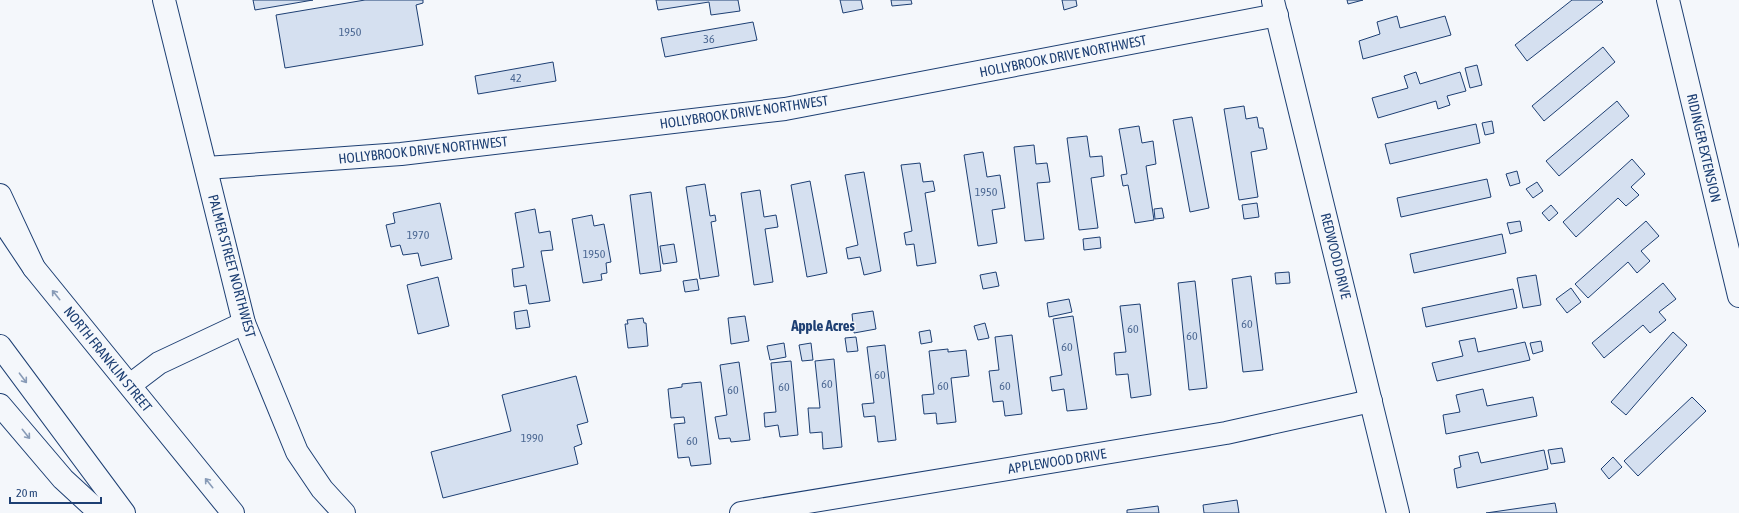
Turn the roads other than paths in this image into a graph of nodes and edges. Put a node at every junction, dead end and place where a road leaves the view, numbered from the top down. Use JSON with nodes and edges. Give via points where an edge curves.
{"nodes":[{"id":1,"x":164,"y":0,"type":"edge"},
{"id":2,"x":1668,"y":0,"type":"edge"},
{"id":3,"x":1275,"y":7,"type":"edge"},
{"id":4,"x":206,"y":168,"type":"junction"},
{"id":5,"x":0,"y":195,"type":"edge"},
{"id":6,"x":0,"y":216,"type":"edge"},
{"id":7,"x":34,"y":268,"type":"junction"},
{"id":8,"x":1739,"y":296,"type":"edge"},
{"id":9,"x":244,"y":323,"type":"junction"},
{"id":10,"x":0,"y":346,"type":"edge"},
{"id":11,"x":130,"y":385,"type":"junction"},
{"id":12,"x":1371,"y":400,"type":"junction"},
{"id":13,"x":0,"y":405,"type":"edge"},
{"id":14,"x":100,"y":513,"type":"edge"},
{"id":15,"x":124,"y":513,"type":"edge"},
{"id":16,"x":233,"y":513,"type":"edge"},
{"id":17,"x":344,"y":513,"type":"edge"},
{"id":18,"x":741,"y":513,"type":"edge"},
{"id":19,"x":1398,"y":513,"type":"edge"}],
"edges":[{"from":1,"to":4,"type":"main road","name":"PALMER STREET NORTHWEST"},
{"from":2,"to":8,"type":"main road","name":"RIDINGER EXTENSION"},
{"from":3,"to":4,"type":"main road","name":"HOLLYBROOK DRIVE NORTHWEST","via":[[785,109],[401,154]]},
{"from":3,"to":12,"type":"main road","name":"REDWOOD DRIVE"},
{"from":4,"to":9,"type":"main road","name":"PALMER STREET NORTHWEST"},
{"from":5,"to":7,"type":"main road","name":"NORTH FRANKLIN STREET"},
{"from":6,"to":7,"type":"main road"},
{"from":11,"to":7,"type":"main road","name":"NORTH FRANKLIN STREET","one_way":true},
{"from":9,"to":11,"type":"main road","via":[[159,363]]},
{"from":9,"to":17,"type":"main road","name":"PALMER STREET NORTHWEST","via":[[297,452],[322,489]]},
{"from":10,"to":15,"type":"main road","one_way":true},
{"from":16,"to":11,"type":"main road","name":"NORTH FRANKLIN STREET","one_way":true},
{"from":12,"to":18,"type":"main road","name":"APPLEWOOD DRIVE","via":[[1226,433]]},
{"from":12,"to":19,"type":"main road","name":"REDWOOD DRIVE"},
{"from":13,"to":14,"type":"main road","one_way":true,"via":[[63,479]]}]}
